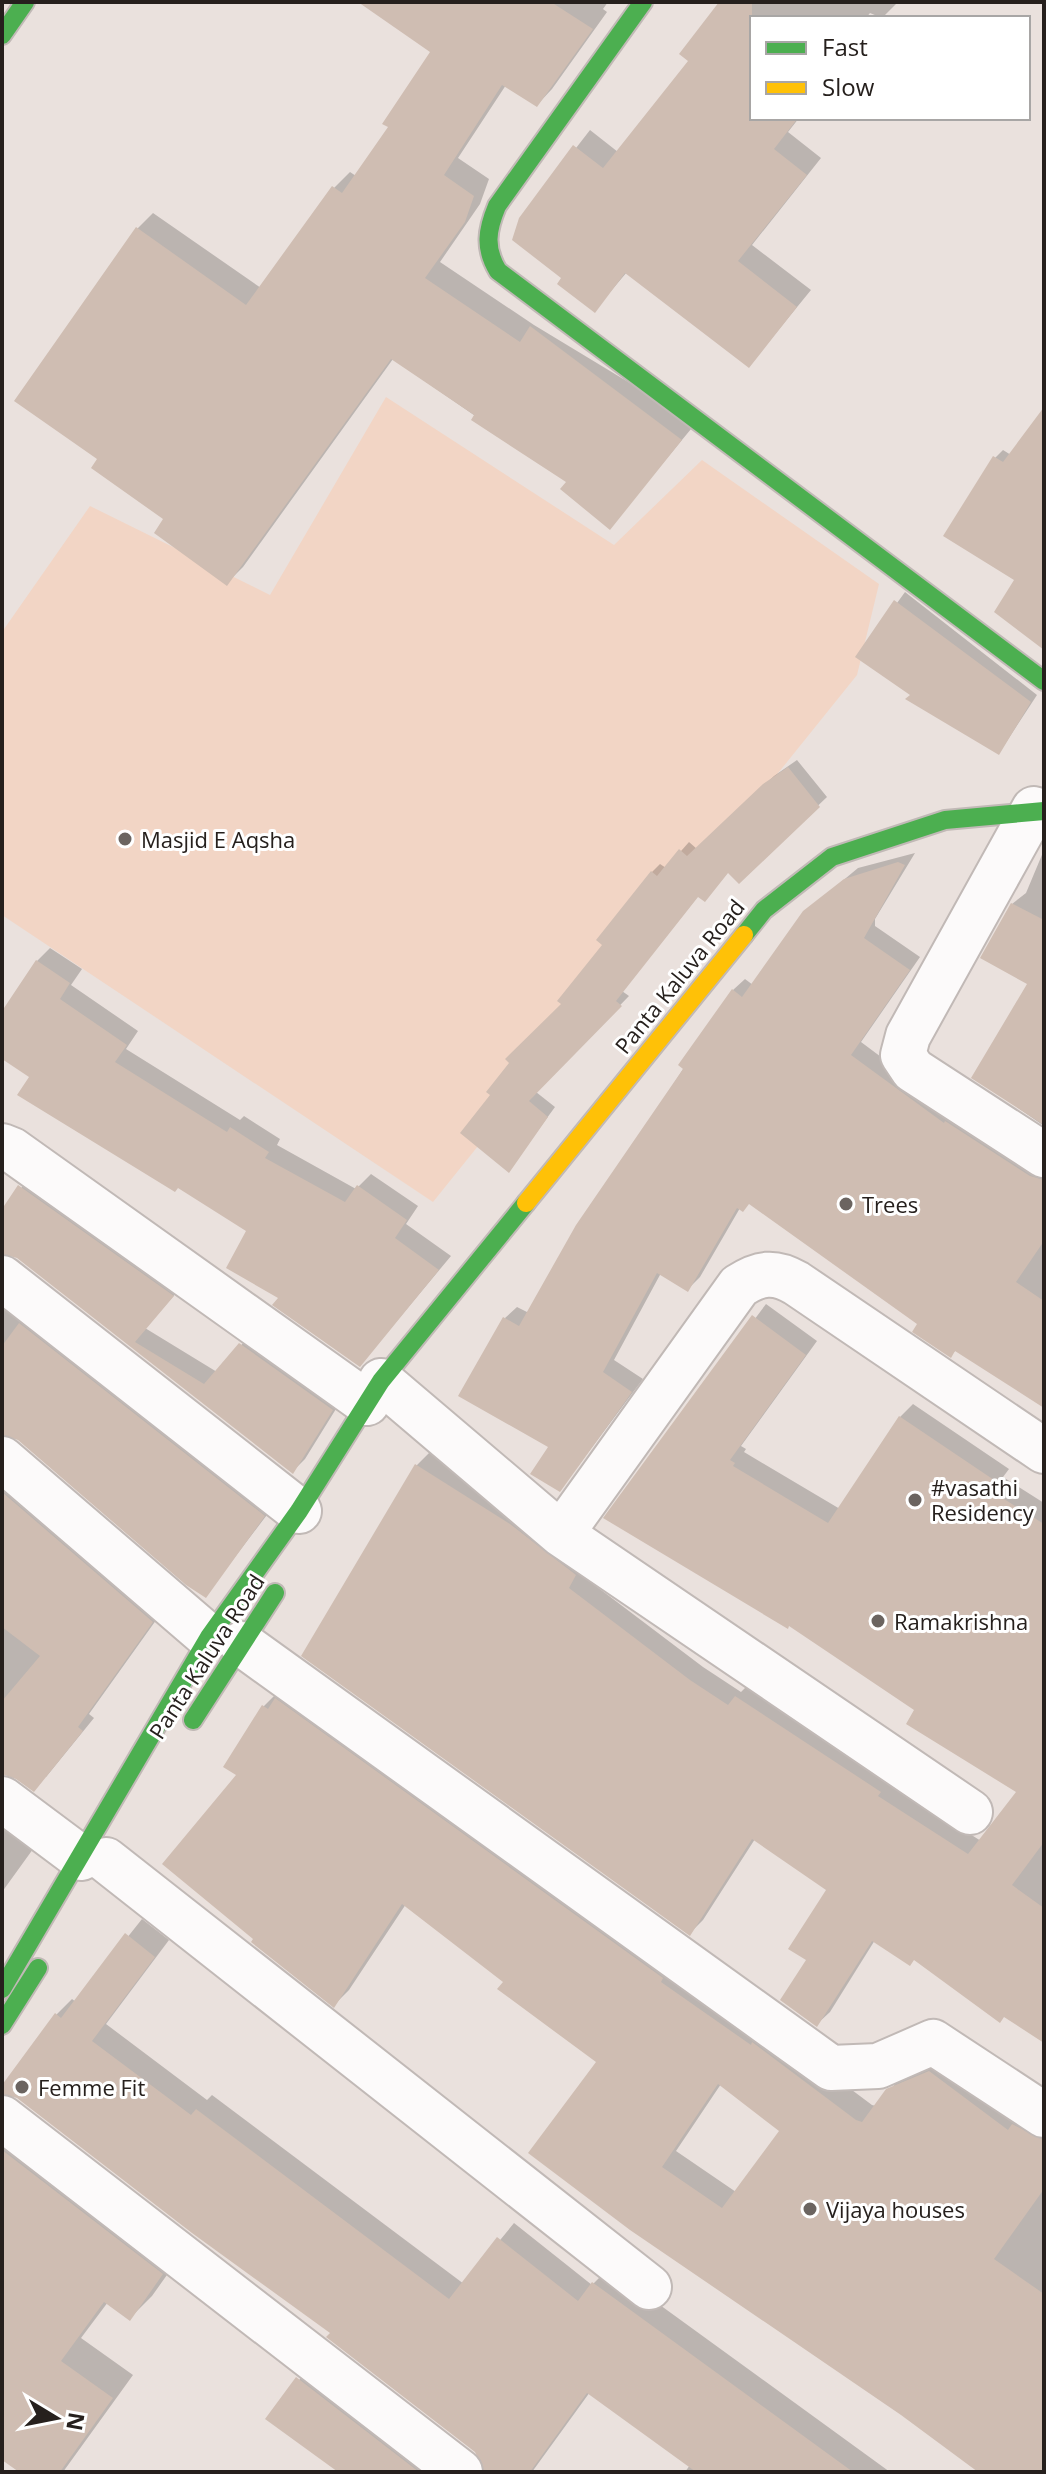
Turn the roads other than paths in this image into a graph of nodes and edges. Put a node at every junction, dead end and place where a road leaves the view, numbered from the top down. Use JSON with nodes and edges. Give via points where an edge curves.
{"nodes":[{"id":1,"x":25,"y":2,"type":"edge"},
{"id":2,"x":643,"y":2,"type":"edge"},
{"id":3,"x":2,"y":35,"type":"edge"},
{"id":4,"x":1044,"y":681,"type":"edge"},
{"id":5,"x":1039,"y":810,"type":"edge"},
{"id":6,"x":2,"y":1146,"type":"edge"},
{"id":7,"x":1044,"y":1155,"type":"edge"},
{"id":8,"x":2,"y":1278,"type":"edge"},
{"id":9,"x":439,"y":1308,"type":"junction"},
{"id":10,"x":386,"y":1401,"type":"junction"},
{"id":11,"x":1044,"y":1451,"type":"edge"},
{"id":12,"x":2,"y":1459,"type":"edge"},
{"id":13,"x":299,"y":1511,"type":"junction"},
{"id":14,"x":561,"y":1534,"type":"junction"},
{"id":15,"x":284,"y":1580,"type":"dead end"},
{"id":16,"x":225,"y":1640,"type":"junction"},
{"id":17,"x":186,"y":1732,"type":"dead end"},
{"id":18,"x":2,"y":1799,"type":"edge"},
{"id":19,"x":970,"y":1812,"type":"dead end"},
{"id":20,"x":100,"y":1859,"type":"junction"},
{"id":21,"x":50,"y":1949,"type":"dead end"},
{"id":22,"x":2,"y":1989,"type":"edge"},
{"id":23,"x":2,"y":2025,"type":"edge"},
{"id":24,"x":1044,"y":2115,"type":"edge"},
{"id":25,"x":2,"y":2118,"type":"edge"},
{"id":26,"x":649,"y":2287,"type":"dead end"},
{"id":27,"x":460,"y":2472,"type":"edge"}],
"edges":[{"from":1,"to":3,"type":"main road"},
{"from":2,"to":4,"type":"main road","via":[[497,206],[484,244],[489,259],[510,281]]},
{"from":5,"to":7,"type":"street","via":[[908,1036],[903,1055],[913,1070]]},
{"from":5,"to":9,"type":"main road","name":"Panta Kaluva Road","via":[[945,820],[832,857],[764,910]]},
{"from":6,"to":10,"type":"street"},
{"from":8,"to":13,"type":"street"},
{"from":9,"to":10,"type":"main road","name":"Panta Kaluva Road"},
{"from":9,"to":10,"type":"main road","name":"Panta Kaluva Road"},
{"from":10,"to":13,"type":"main road","name":"Panta Kaluva Road"},
{"from":10,"to":14,"type":"street"},
{"from":11,"to":14,"type":"street","via":[[796,1283],[771,1273],[739,1286]]},
{"from":12,"to":16,"type":"street"},
{"from":13,"to":16,"type":"main road","name":"Panta Kaluva Road"},
{"from":14,"to":19,"type":"street"},
{"from":15,"to":16,"type":"main road","name":"Panta Kaluva Road"},
{"from":16,"to":17,"type":"main road","name":"Panta Kaluva Road"},
{"from":16,"to":20,"type":"main road","name":"Panta Kaluva Road"},
{"from":16,"to":24,"type":"street","via":[[831,2068],[878,2066],[933,2042]]},
{"from":18,"to":20,"type":"street"},
{"from":20,"to":22,"type":"main road","name":"Panta Kaluva Road"},
{"from":20,"to":26,"type":"street"},
{"from":21,"to":23,"type":"main road"},
{"from":25,"to":27,"type":"street"}]}
